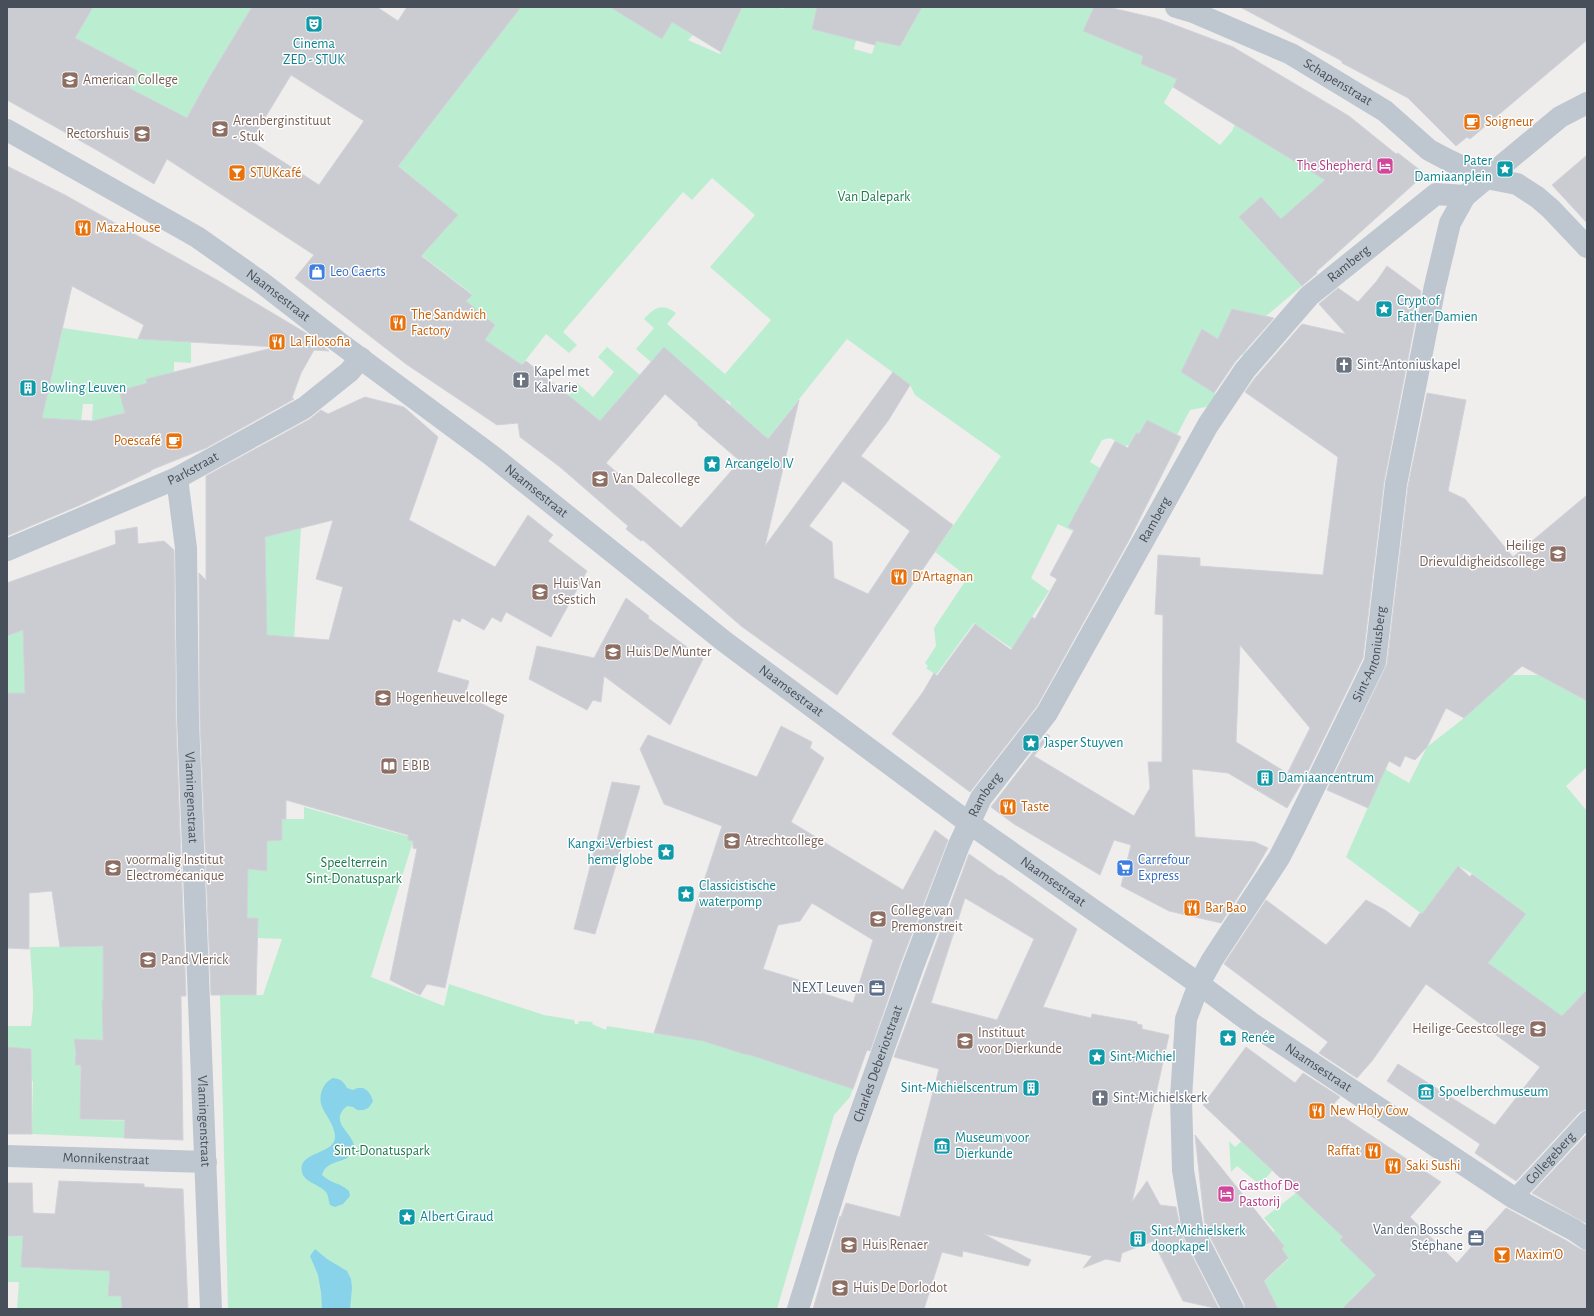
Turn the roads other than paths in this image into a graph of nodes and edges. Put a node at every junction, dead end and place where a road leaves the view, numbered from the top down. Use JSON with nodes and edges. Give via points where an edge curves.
{"nodes":[{"id":1,"x":1176,"y":7,"type":"edge"},
{"id":2,"x":1587,"y":103,"type":"edge"},
{"id":3,"x":7,"y":130,"type":"edge"},
{"id":4,"x":1486,"y":178,"type":"junction"},
{"id":5,"x":1465,"y":196,"type":"junction"},
{"id":6,"x":1587,"y":247,"type":"edge"},
{"id":7,"x":361,"y":358,"type":"junction"},
{"id":8,"x":177,"y":478,"type":"junction"},
{"id":9,"x":7,"y":550,"type":"edge"},
{"id":10,"x":969,"y":823,"type":"junction"},
{"id":11,"x":1199,"y":984,"type":"junction"},
{"id":12,"x":1587,"y":1119,"type":"edge"},
{"id":13,"x":7,"y":1156,"type":"edge"},
{"id":14,"x":206,"y":1162,"type":"junction"},
{"id":15,"x":1514,"y":1198,"type":"junction"},
{"id":16,"x":1587,"y":1239,"type":"edge"},
{"id":17,"x":211,"y":1309,"type":"edge"},
{"id":18,"x":798,"y":1309,"type":"edge"},
{"id":19,"x":1233,"y":1309,"type":"edge"}],
"edges":[{"from":1,"to":4,"type":"street","name":"Schapenstraat","via":[[1291,54],[1385,111],[1429,150]]},
{"from":2,"to":4,"type":"street","via":[[1560,117]]},
{"from":3,"to":7,"type":"street","name":"Naamsestraat","via":[[197,237],[262,282]]},
{"from":4,"to":5,"type":"street"},
{"from":4,"to":6,"type":"street","via":[[1517,184],[1537,197]]},
{"from":5,"to":10,"type":"street","name":"Ramberg","via":[[1436,194],[1309,296],[1244,370],[1208,425],[1047,713],[981,798]]},
{"from":5,"to":11,"type":"street","name":"Sint-Antoniusberg","via":[[1450,223],[1396,484],[1375,662],[1279,858]]},
{"from":7,"to":8,"type":"street","name":"Parkstraat","via":[[349,372],[304,408]]},
{"from":7,"to":10,"type":"street","name":"Naamsestraat","via":[[491,455],[725,642]]},
{"from":8,"to":9,"type":"street","name":"Parkstraat"},
{"from":8,"to":14,"type":"street","name":"Vlamingenstraat","via":[[186,548],[188,720]]},
{"from":10,"to":11,"type":"street","name":"Naamsestraat"},
{"from":10,"to":18,"type":"street","name":"Charles Deberiotstraat","via":[[919,948],[851,1139]]},
{"from":11,"to":15,"type":"street","name":"Naamsestraat","via":[[1254,1025]]},
{"from":11,"to":19,"type":"street","name":"Sint-Antoniusberg","via":[[1186,1019],[1181,1098],[1183,1170],[1193,1231]]},
{"from":12,"to":15,"type":"street","name":"Collegeberg"},
{"from":13,"to":14,"type":"street","name":"Monnikenstraat"},
{"from":14,"to":17,"type":"street","name":"Vlamingenstraat"},
{"from":15,"to":16,"type":"street","name":"Naamsestraat"}]}
